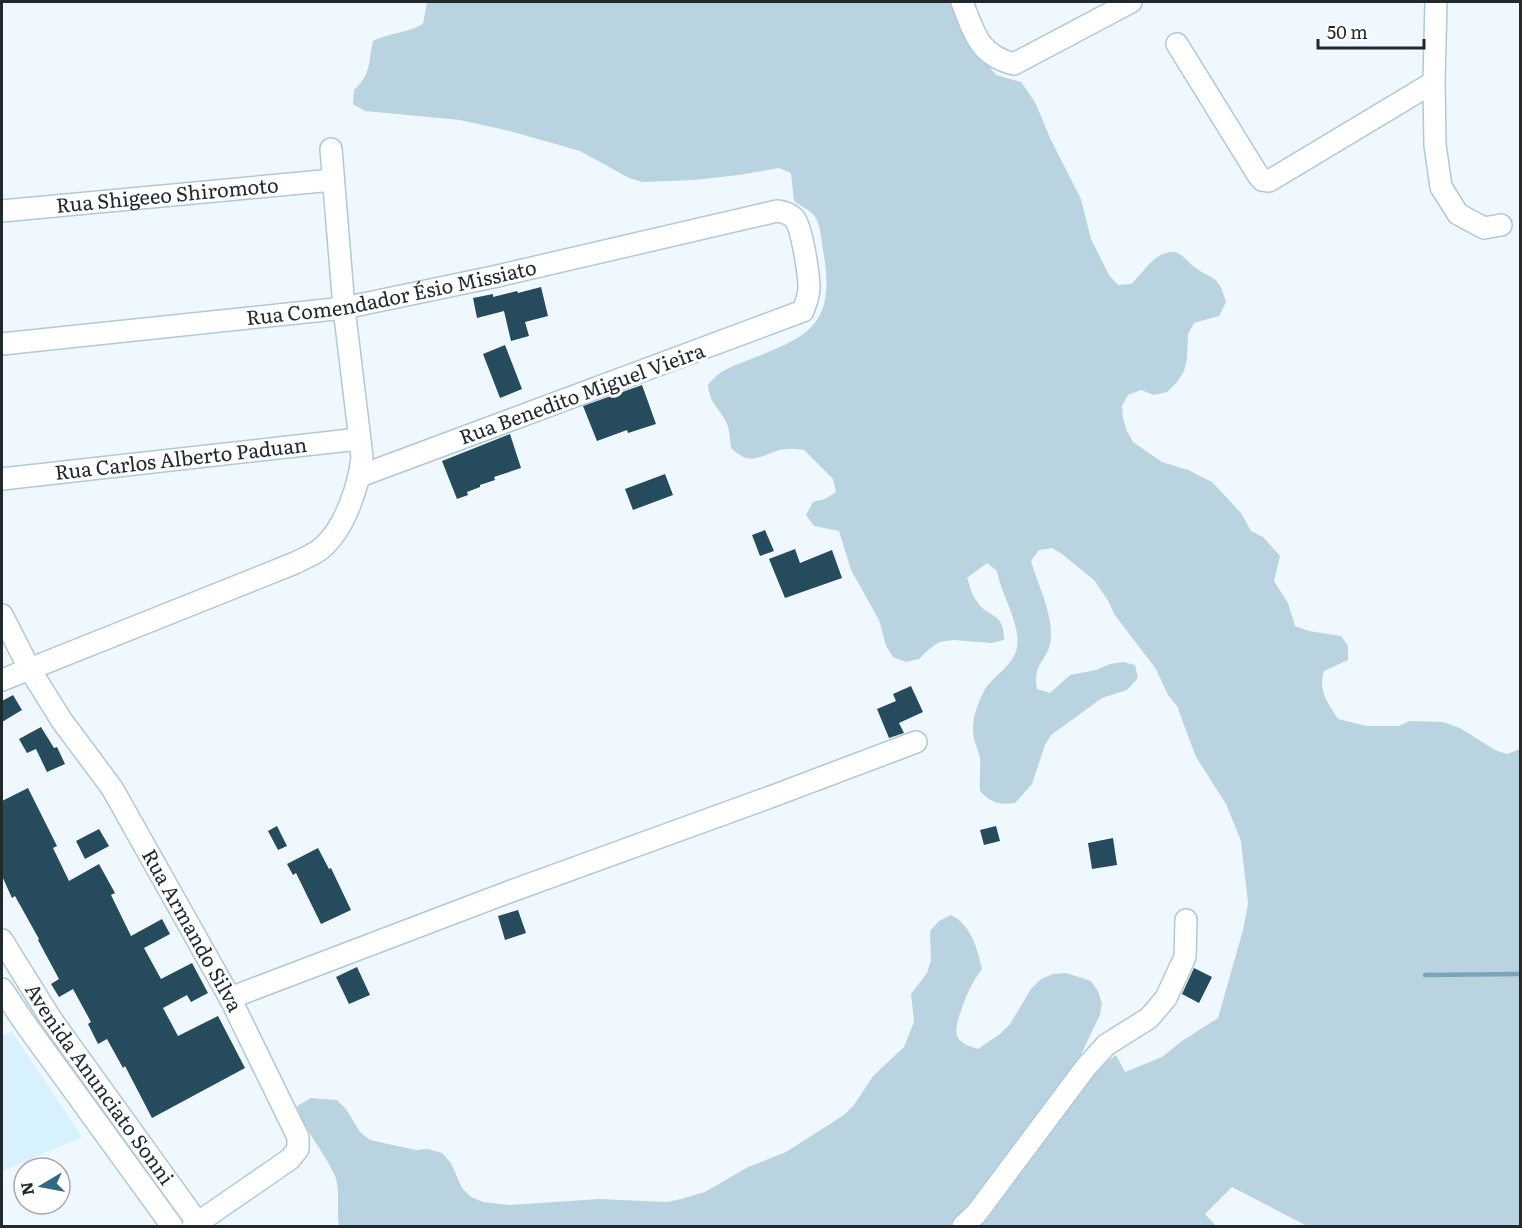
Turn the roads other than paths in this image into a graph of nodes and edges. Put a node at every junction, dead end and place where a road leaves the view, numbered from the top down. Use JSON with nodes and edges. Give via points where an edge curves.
{"nodes":[{"id":1,"x":962,"y":2,"type":"edge"},
{"id":2,"x":1131,"y":2,"type":"edge"},
{"id":3,"x":1436,"y":2,"type":"edge"},
{"id":4,"x":1177,"y":44,"type":"dead end"},
{"id":5,"x":1434,"y":82,"type":"junction"},
{"id":6,"x":331,"y":149,"type":"dead end"},
{"id":7,"x":333,"y":180,"type":"junction"},
{"id":8,"x":2,"y":211,"type":"edge"},
{"id":9,"x":1501,"y":225,"type":"dead end"},
{"id":10,"x":344,"y":308,"type":"junction"},
{"id":11,"x":803,"y":311,"type":"joint"},
{"id":12,"x":2,"y":344,"type":"edge"},
{"id":13,"x":359,"y":439,"type":"junction"},
{"id":14,"x":360,"y":476,"type":"junction"},
{"id":15,"x":2,"y":479,"type":"edge"},
{"id":16,"x":2,"y":615,"type":"edge"},
{"id":17,"x":29,"y":668,"type":"junction"},
{"id":18,"x":2,"y":680,"type":"edge"},
{"id":19,"x":916,"y":742,"type":"dead end"},
{"id":20,"x":1186,"y":920,"type":"dead end"},
{"id":21,"x":2,"y":940,"type":"edge"},
{"id":22,"x":8,"y":966,"type":"edge"},
{"id":23,"x":2,"y":989,"type":"edge"},
{"id":24,"x":230,"y":998,"type":"junction"},
{"id":25,"x":105,"y":1092,"type":"junction"},
{"id":26,"x":87,"y":1108,"type":"junction"},
{"id":27,"x":197,"y":1225,"type":"edge"},
{"id":28,"x":172,"y":1227,"type":"edge"},
{"id":29,"x":963,"y":1227,"type":"edge"}],
"edges":[{"from":1,"to":2,"type":"street","via":[[979,44],[998,60],[1014,64]]},
{"from":3,"to":5,"type":"street"},
{"from":4,"to":5,"type":"street","via":[[1262,180],[1277,177]]},
{"from":5,"to":9,"type":"street","via":[[1435,145],[1441,187],[1458,214],[1484,228]]},
{"from":6,"to":7,"type":"street"},
{"from":7,"to":8,"type":"street","name":"Rua Shigeeo Shiromoto"},
{"from":7,"to":10,"type":"street"},
{"from":10,"to":11,"type":"street","name":"Rua Comendador Ésio Missiato","via":[[777,211],[786,212],[800,227],[809,286]]},
{"from":10,"to":12,"type":"street","name":"Rua Comendador Ésio Missiato"},
{"from":10,"to":13,"type":"street"},
{"from":11,"to":14,"type":"street","name":"Rua Benedito Miguel Vieira"},
{"from":13,"to":14,"type":"street"},
{"from":13,"to":15,"type":"street","name":"Rua Carlos Alberto Paduan"},
{"from":14,"to":17,"type":"street","via":[[336,533],[322,548],[295,563]]},
{"from":16,"to":17,"type":"street","name":"Rua Armando Silva"},
{"from":17,"to":18,"type":"street"},
{"from":17,"to":24,"type":"street","name":"Rua Armando Silva","via":[[62,721],[112,788]]},
{"from":19,"to":24,"type":"street"},
{"from":20,"to":29,"type":"street","via":[[1185,957],[1166,998],[1149,1018],[1106,1045],[1086,1067]]},
{"from":21,"to":22,"type":"street","name":"Avenida Anunciato Sonni"},
{"from":22,"to":25,"type":"street","name":"Avenida Anunciato Sonni"},
{"from":23,"to":26,"type":"street","name":"Avenida Anunciato Sonni"},
{"from":24,"to":27,"type":"street","name":"Rua Armando Silva","via":[[298,1137],[298,1149],[290,1159]]},
{"from":25,"to":26,"type":"street"},
{"from":25,"to":27,"type":"street","name":"Avenida Anunciato Sonni"},
{"from":26,"to":28,"type":"street","name":"Avenida Anunciato Sonni"}]}
